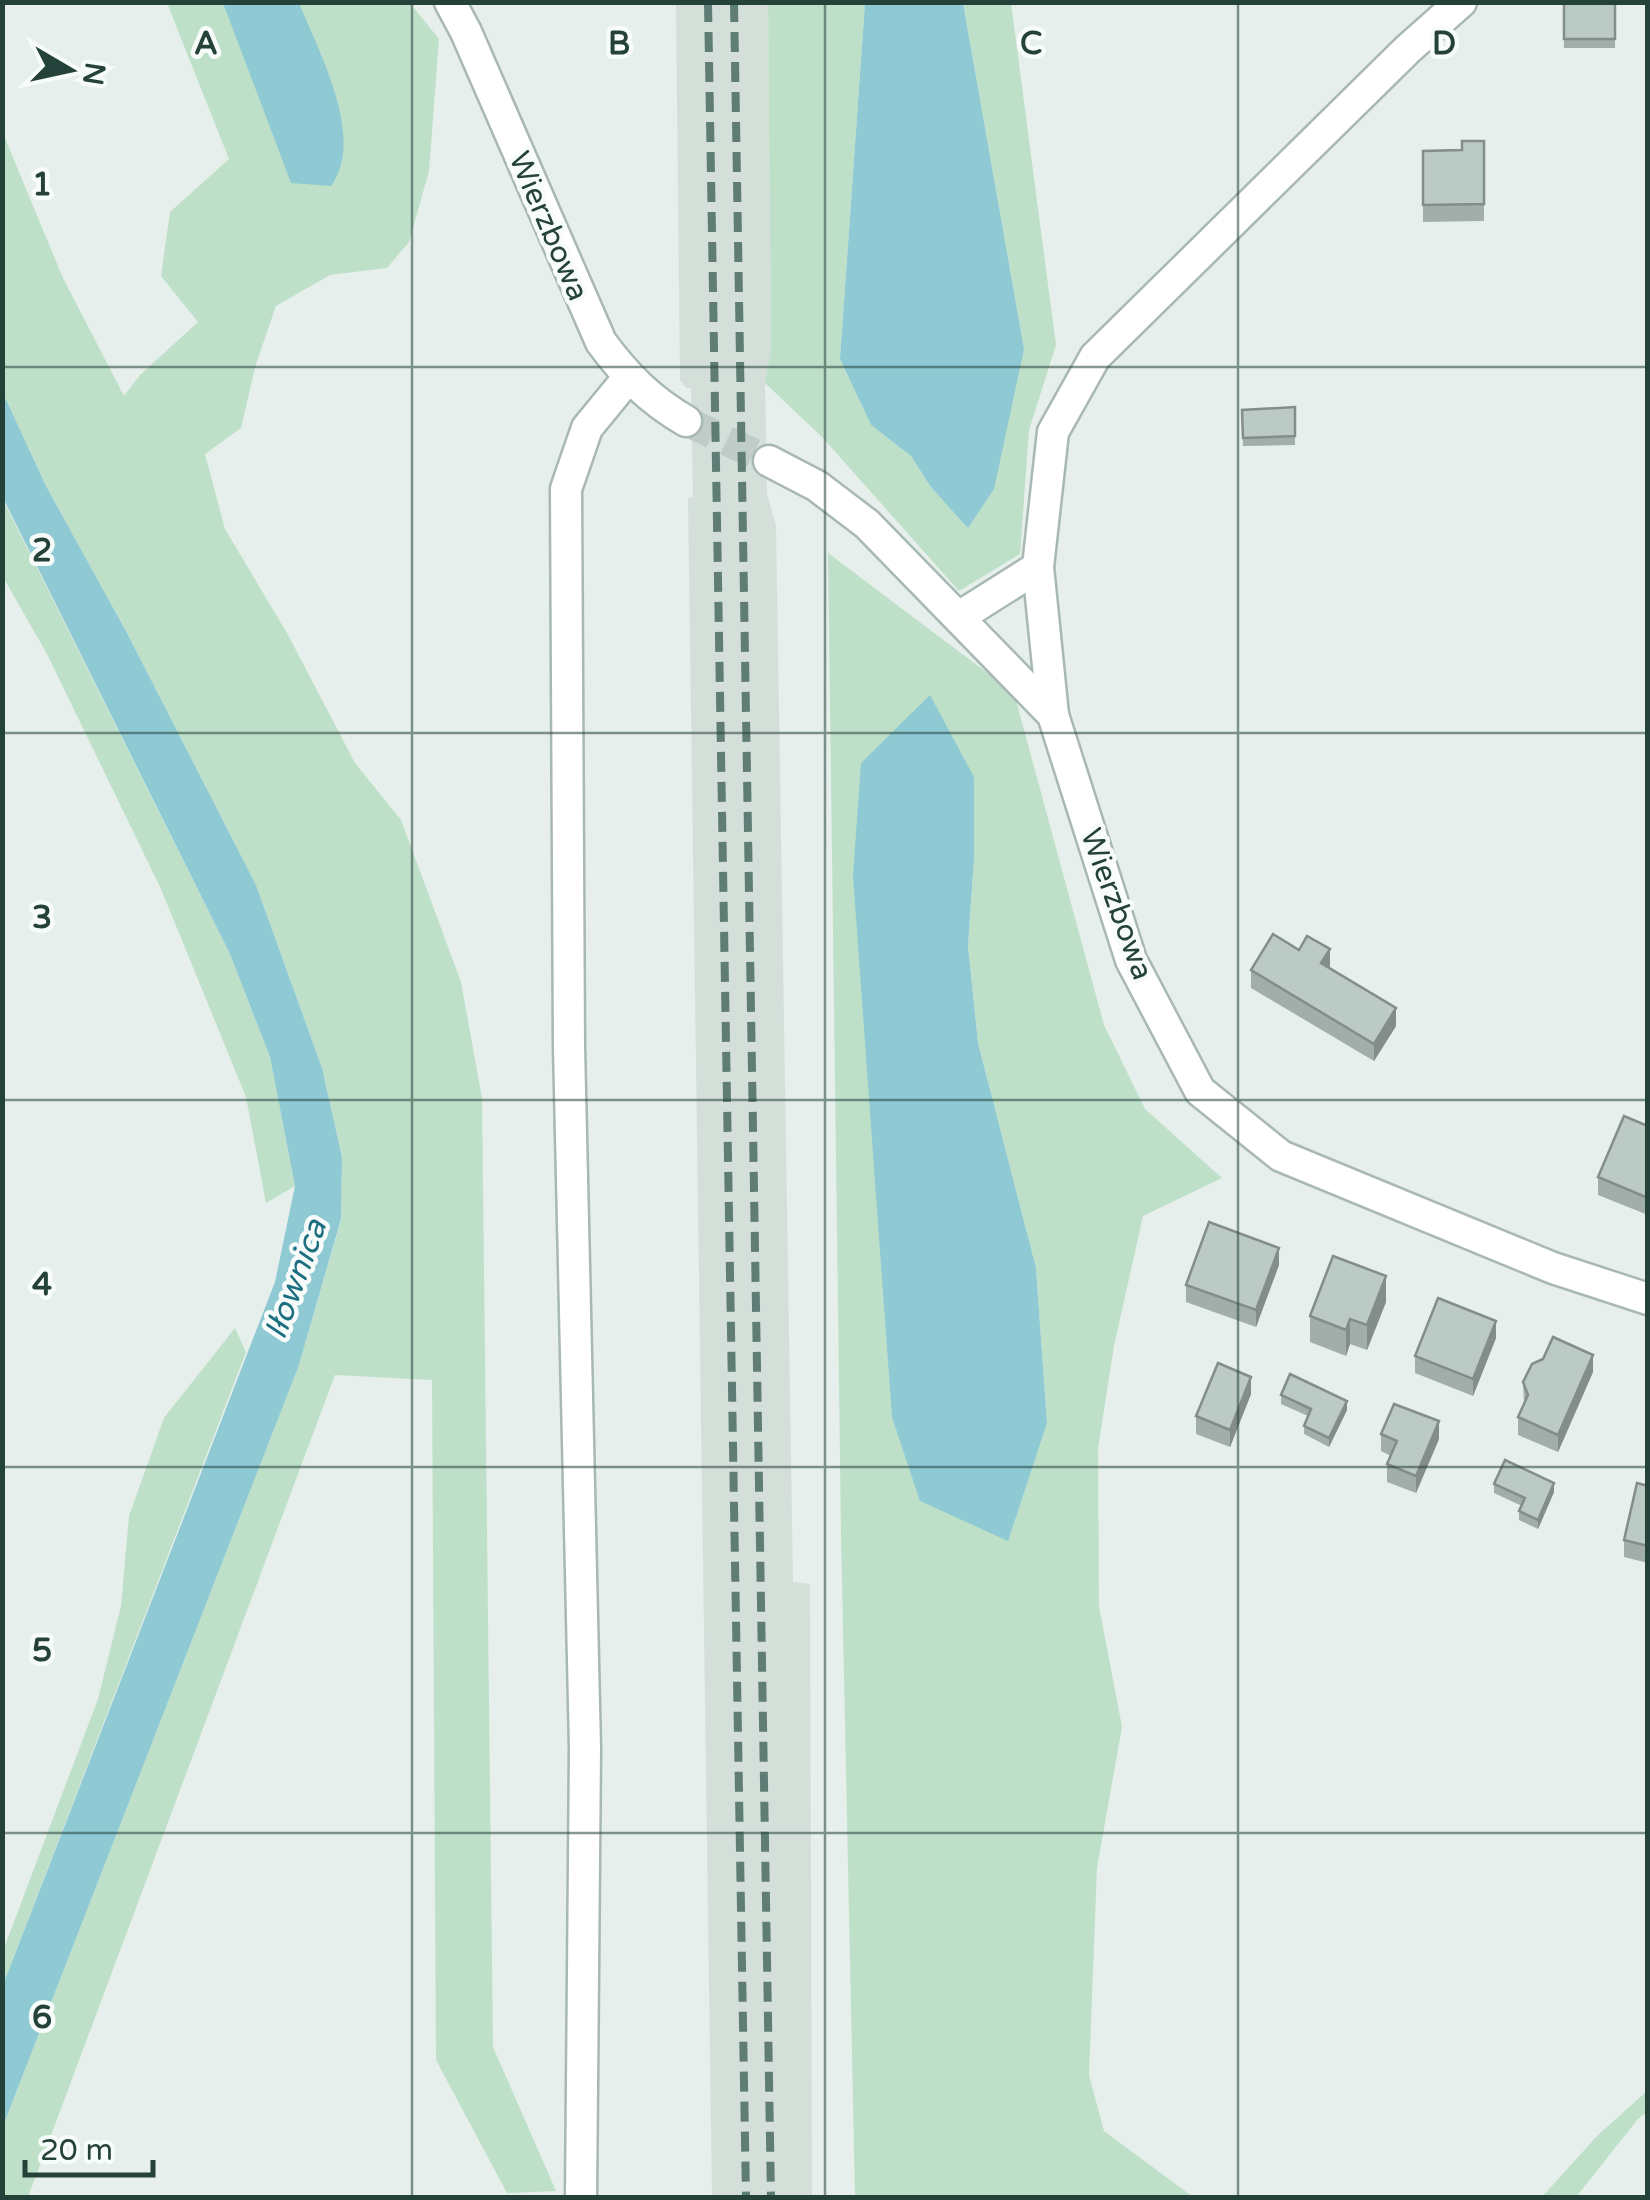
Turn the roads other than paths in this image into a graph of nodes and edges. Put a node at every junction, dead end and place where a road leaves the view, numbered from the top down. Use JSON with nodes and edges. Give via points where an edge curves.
{"nodes":[{"id":1,"x":450,"y":2,"type":"edge"},
{"id":2,"x":1461,"y":2,"type":"edge"},
{"id":3,"x":628,"y":378,"type":"junction"},
{"id":4,"x":686,"y":421,"type":"tunnel mouth"},
{"id":5,"x":769,"y":461,"type":"tunnel mouth"},
{"id":6,"x":1038,"y":567,"type":"junction"},
{"id":7,"x":960,"y":617,"type":"junction"},
{"id":8,"x":1053,"y":715,"type":"junction"},
{"id":9,"x":1648,"y":1299,"type":"edge"},
{"id":10,"x":580,"y":2198,"type":"edge"}],
"edges":[{"from":1,"to":3,"type":"street","name":"Wierzbowa","via":[[574,286],[601,342]]},
{"from":2,"to":6,"type":"street","via":[[1094,357],[1053,432]]},
{"from":3,"to":4,"type":"street","name":"Wierzbowa"},
{"from":3,"to":10,"type":"street","via":[[587,428],[566,490],[569,1046],[585,1748]]},
{"from":5,"to":7,"type":"street","name":"Wierzbowa","via":[[866,524]]},
{"from":6,"to":7,"type":"street"},
{"from":6,"to":8,"type":"street"},
{"from":7,"to":8,"type":"street","name":"Wierzbowa"},
{"from":8,"to":9,"type":"street","name":"Wierzbowa","via":[[1131,960],[1200,1091],[1281,1156],[1552,1268]]}]}
